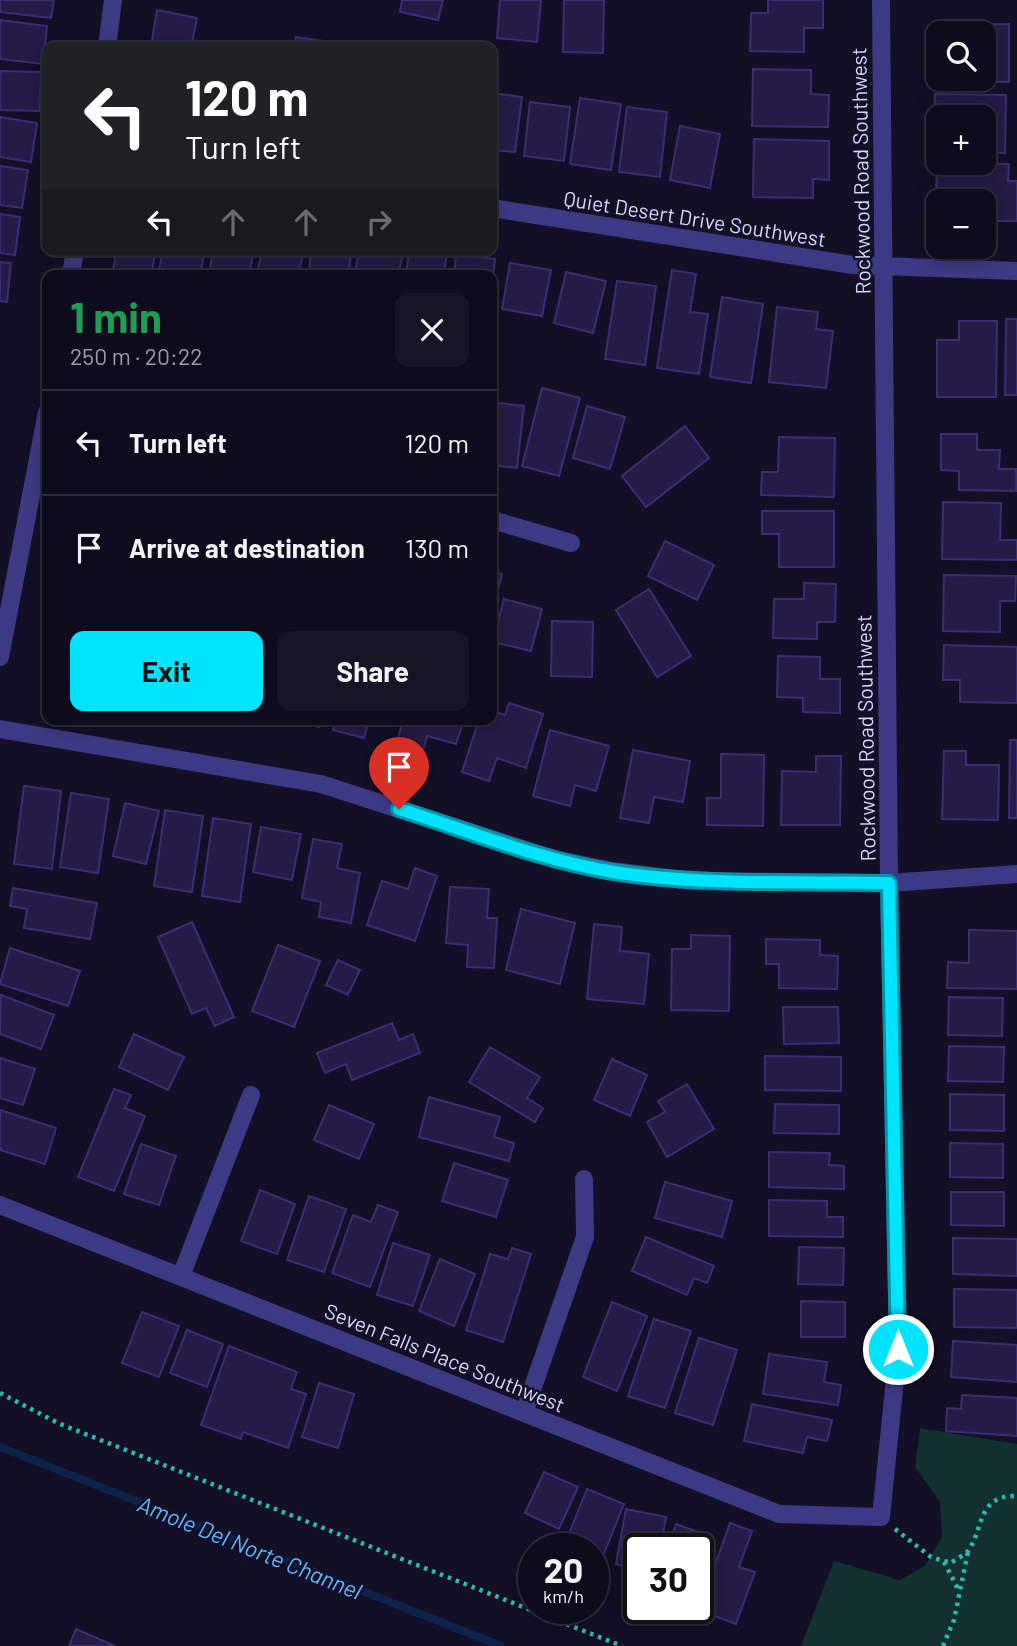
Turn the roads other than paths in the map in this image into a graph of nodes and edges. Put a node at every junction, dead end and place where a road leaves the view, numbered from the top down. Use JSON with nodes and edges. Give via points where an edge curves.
{"nodes":[{"id":1,"x":113,"y":0,"type":"edge"},
{"id":2,"x":881,"y":0,"type":"edge"},
{"id":3,"x":108,"y":42,"type":"edge"},
{"id":4,"x":497,"y":209,"type":"edge"},
{"id":5,"x":883,"y":267,"type":"junction"},
{"id":6,"x":1017,"y":271,"type":"edge"},
{"id":7,"x":42,"y":452,"type":"edge"},
{"id":8,"x":497,"y":521,"type":"edge"},
{"id":9,"x":571,"y":542,"type":"dead end"},
{"id":10,"x":0,"y":657,"type":"edge"},
{"id":11,"x":0,"y":729,"type":"edge"},
{"id":12,"x":1017,"y":874,"type":"edge"},
{"id":13,"x":889,"y":883,"type":"junction"},
{"id":14,"x":251,"y":1095,"type":"dead end"},
{"id":15,"x":584,"y":1179,"type":"dead end"},
{"id":16,"x":0,"y":1205,"type":"edge"},
{"id":17,"x":181,"y":1276,"type":"junction"},
{"id":18,"x":524,"y":1413,"type":"junction"},
{"id":19,"x":881,"y":1517,"type":"joint"}],
"edges":[{"from":1,"to":3,"type":"street"},
{"from":2,"to":5,"type":"street","name":"Rockwood Road Southwest"},
{"from":4,"to":5,"type":"street","name":"Quiet Desert Drive Southwest","via":[[785,257]]},
{"from":5,"to":6,"type":"street","name":"Quiet Desert Drive Southwest"},
{"from":5,"to":13,"type":"street","name":"Rockwood Road Southwest"},
{"from":7,"to":10,"type":"street"},
{"from":8,"to":9,"type":"street"},
{"from":11,"to":13,"type":"street","via":[[321,784],[554,859],[612,872],[692,881]]},
{"from":12,"to":13,"type":"street"},
{"from":13,"to":19,"type":"street","name":"Rockwood Road Southwest","via":[[898,1349]]},
{"from":14,"to":17,"type":"street"},
{"from":15,"to":18,"type":"street","via":[[585,1237]]},
{"from":16,"to":17,"type":"street","name":"Seven Falls Place Southwest"},
{"from":17,"to":18,"type":"street","name":"Seven Falls Place Southwest"},
{"from":18,"to":19,"type":"street","name":"Seven Falls Place Southwest","via":[[779,1514]]}]}
